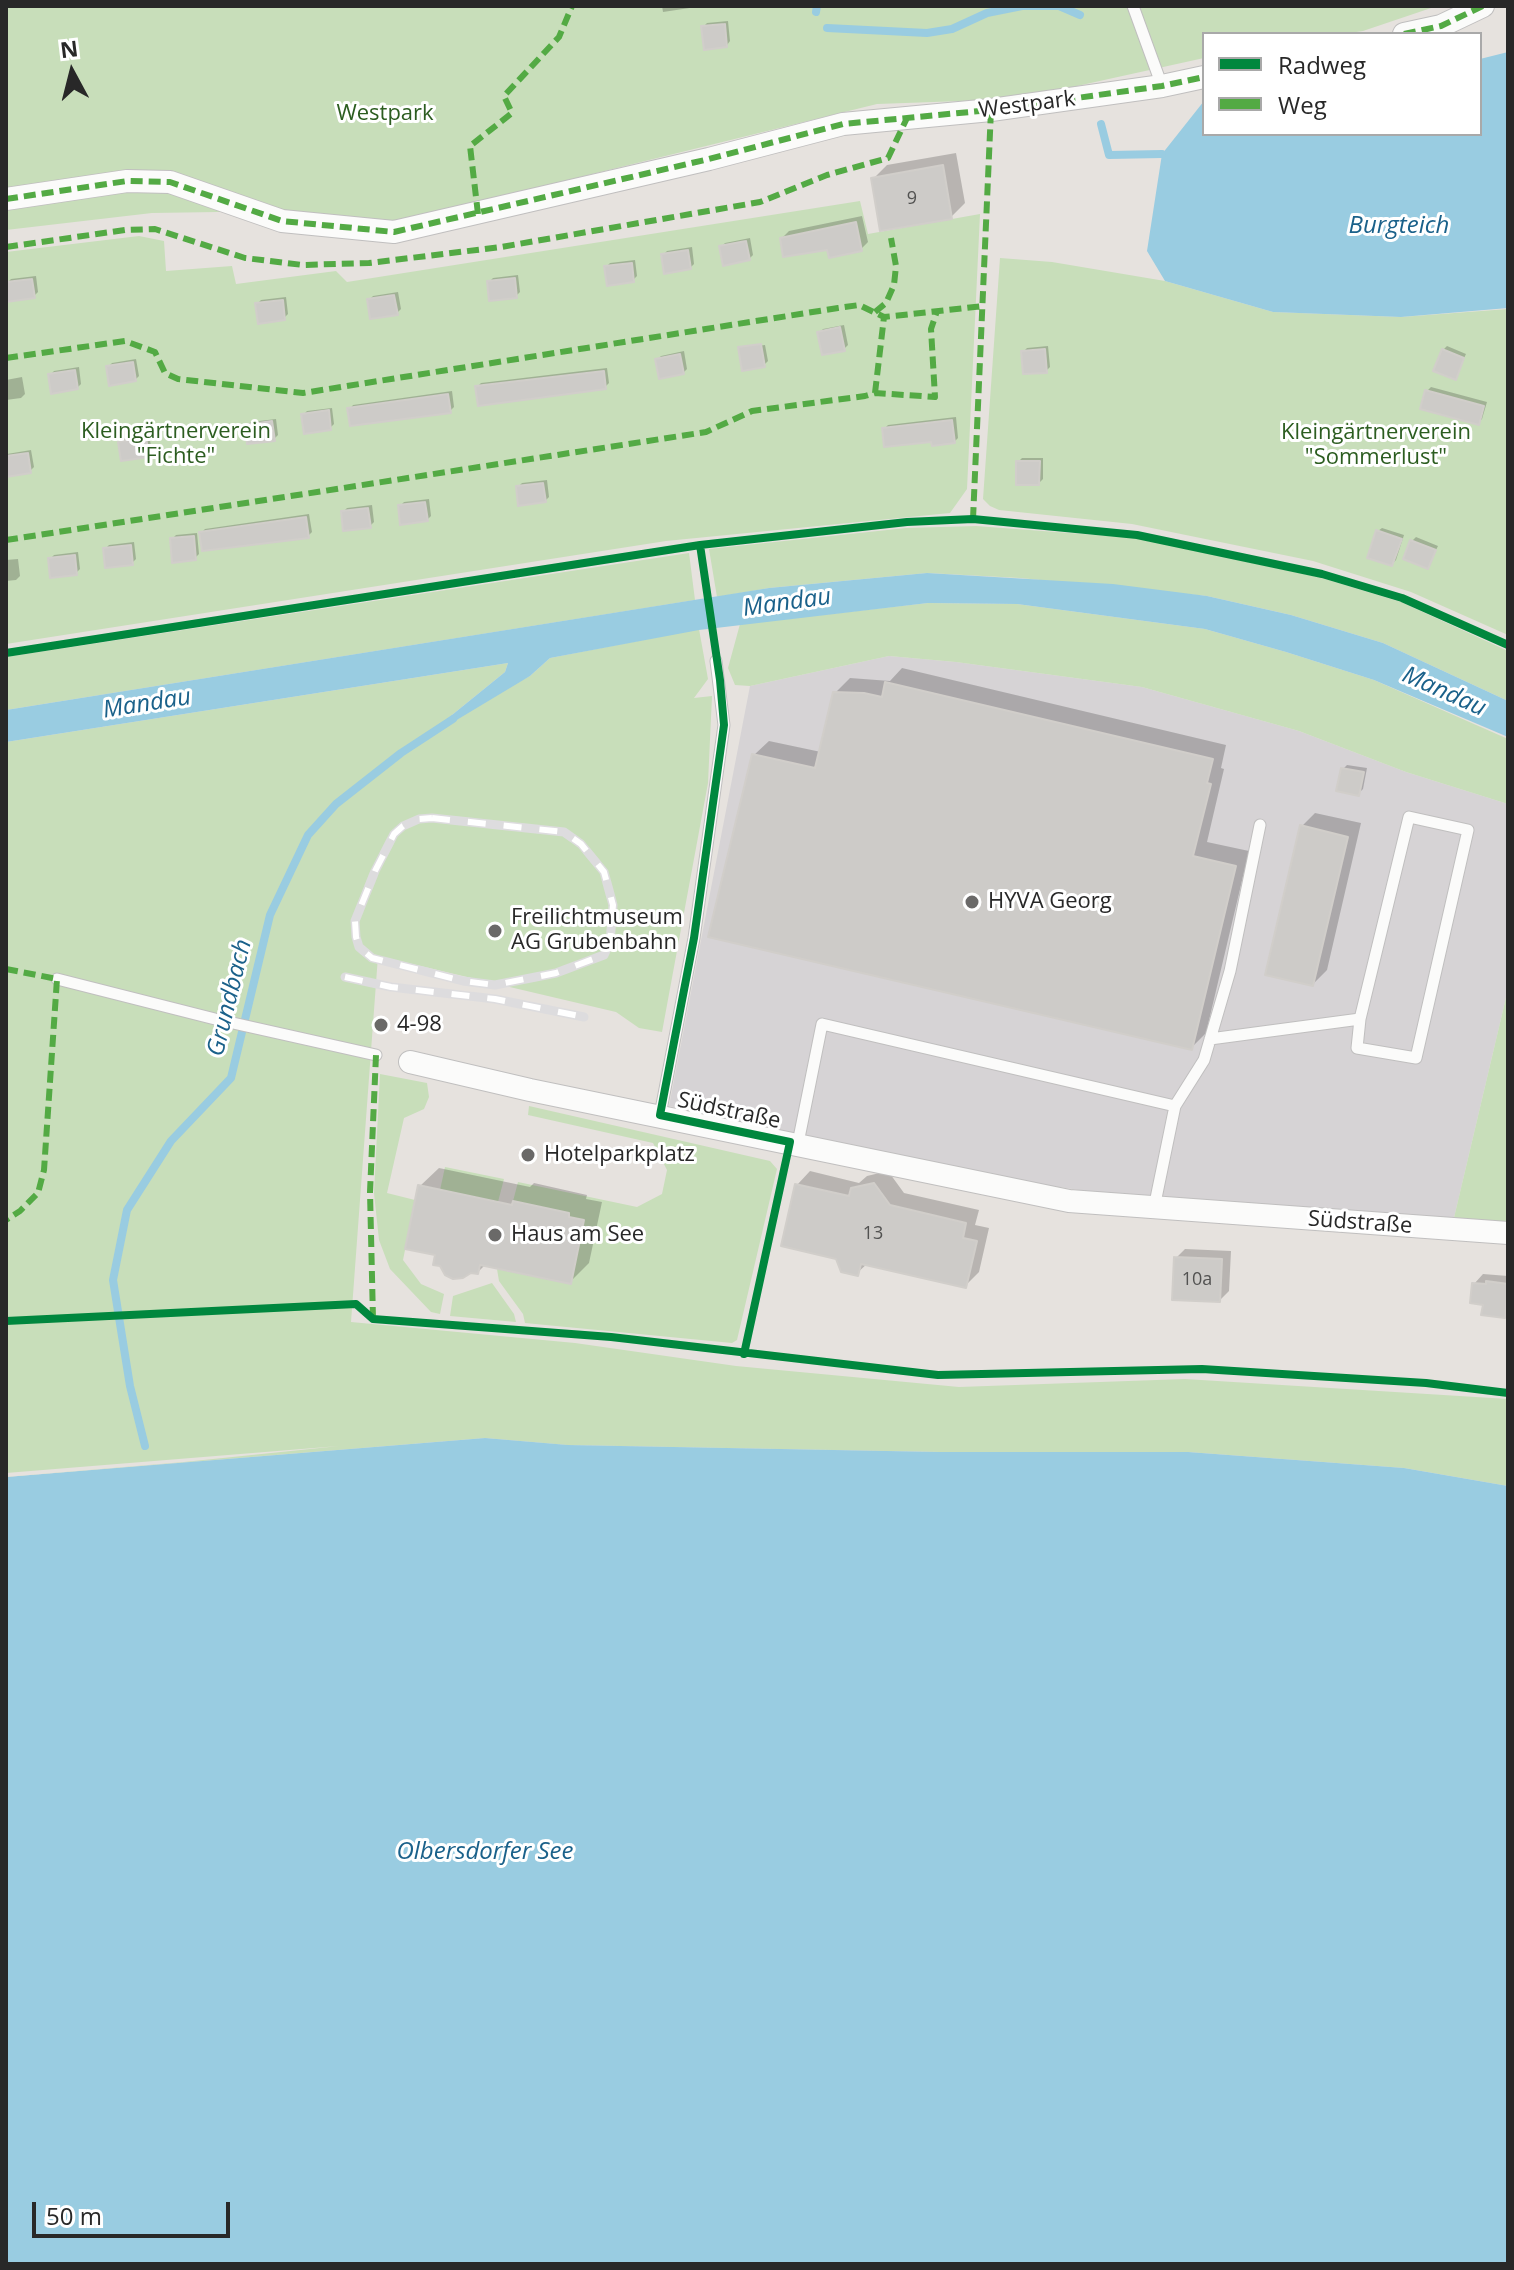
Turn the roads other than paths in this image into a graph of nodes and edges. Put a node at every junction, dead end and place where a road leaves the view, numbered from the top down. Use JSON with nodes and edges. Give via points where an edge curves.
{"nodes":[{"id":1,"x":1133,"y":6,"type":"edge"},
{"id":2,"x":1483,"y":6,"type":"edge"},
{"id":3,"x":1413,"y":32,"type":"edge"},
{"id":4,"x":1202,"y":77,"type":"edge"},
{"id":5,"x":1162,"y":86,"type":"junction"},
{"id":6,"x":6,"y":199,"type":"edge"},
{"id":7,"x":716,"y":661,"type":"dead end"},
{"id":8,"x":1260,"y":825,"type":"dead end"},
{"id":9,"x":57,"y":979,"type":"dead end"},
{"id":10,"x":1360,"y":1019,"type":"junction"},
{"id":11,"x":1210,"y":1039,"type":"junction"},
{"id":12,"x":376,"y":1055,"type":"dead end"},
{"id":13,"x":410,"y":1062,"type":"dead end"},
{"id":14,"x":1175,"y":1106,"type":"junction"},
{"id":15,"x":660,"y":1115,"type":"junction"},
{"id":16,"x":798,"y":1143,"type":"junction"},
{"id":17,"x":1154,"y":1208,"type":"junction"},
{"id":18,"x":1508,"y":1233,"type":"edge"}],
"edges":[{"from":1,"to":5,"type":"lane"},
{"from":2,"to":3,"type":"street","via":[[1441,26]]},
{"from":4,"to":5,"type":"street","name":"Westpark"},
{"from":5,"to":6,"type":"street","name":"Westpark","via":[[843,124],[394,232],[282,221],[170,182],[127,181]]},
{"from":7,"to":15,"type":"lane","via":[[724,725],[694,938]]},
{"from":8,"to":11,"type":"lane","via":[[1230,971]]},
{"from":9,"to":12,"type":"lane"},
{"from":10,"to":10,"type":"lane","via":[[1409,817],[1468,830],[1416,1058],[1357,1048]]},
{"from":10,"to":11,"type":"lane"},
{"from":11,"to":14,"type":"lane","via":[[1204,1060]]},
{"from":13,"to":15,"type":"street","name":"Südstraße"},
{"from":14,"to":16,"type":"lane","via":[[822,1024]]},
{"from":14,"to":17,"type":"lane"},
{"from":15,"to":16,"type":"street","name":"Südstraße"},
{"from":16,"to":17,"type":"street","name":"Südstraße","via":[[1069,1201]]},
{"from":17,"to":18,"type":"street","name":"Südstraße"}]}
